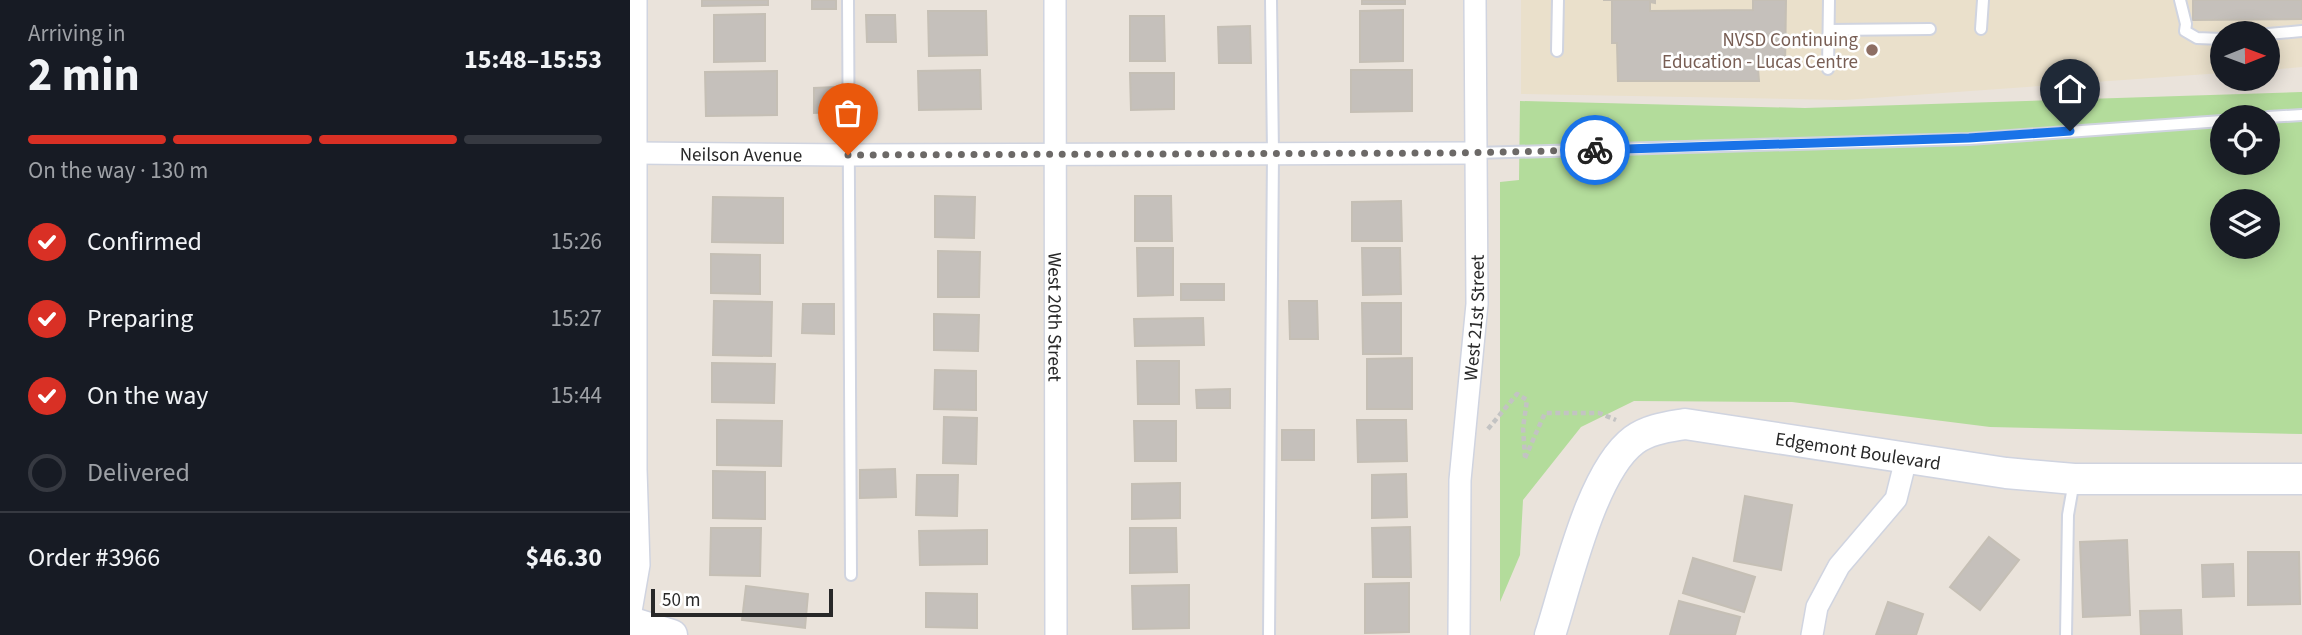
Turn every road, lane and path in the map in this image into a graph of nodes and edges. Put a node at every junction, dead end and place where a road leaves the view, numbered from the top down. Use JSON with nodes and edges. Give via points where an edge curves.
{"nodes":[{"id":1,"x":636,"y":0,"type":"edge"},
{"id":2,"x":848,"y":0,"type":"edge"},
{"id":3,"x":1055,"y":0,"type":"edge"},
{"id":4,"x":1271,"y":0,"type":"edge"},
{"id":5,"x":1475,"y":0,"type":"edge"},
{"id":6,"x":1558,"y":0,"type":"edge"},
{"id":7,"x":1829,"y":0,"type":"edge"},
{"id":8,"x":1983,"y":0,"type":"edge"},
{"id":9,"x":2180,"y":0,"type":"edge"},
{"id":10,"x":1930,"y":29,"type":"dead end"},
{"id":11,"x":1981,"y":29,"type":"dead end"},
{"id":12,"x":1829,"y":30,"type":"junction"},
{"id":13,"x":2302,"y":31,"type":"edge"},
{"id":14,"x":2280,"y":33,"type":"edge"},
{"id":15,"x":2210,"y":39,"type":"edge"},
{"id":16,"x":1557,"y":51,"type":"dead end"},
{"id":17,"x":1828,"y":69,"type":"dead end"},
{"id":18,"x":2302,"y":115,"type":"edge"},
{"id":19,"x":2280,"y":116,"type":"edge"},
{"id":20,"x":2210,"y":122,"type":"edge"},
{"id":21,"x":636,"y":153,"type":"junction"},
{"id":22,"x":1055,"y":153,"type":"junction"},
{"id":23,"x":1273,"y":153,"type":"junction"},
{"id":24,"x":1476,"y":153,"type":"junction"},
{"id":25,"x":848,"y":155,"type":"junction"},
{"id":26,"x":633,"y":422,"type":"edge"},
{"id":27,"x":1624,"y":422,"type":"dead end"},
{"id":28,"x":1486,"y":440,"type":"dead end"},
{"id":29,"x":1906,"y":459,"type":"junction"},
{"id":30,"x":2074,"y":479,"type":"junction"},
{"id":31,"x":2302,"y":479,"type":"edge"},
{"id":32,"x":851,"y":575,"type":"dead end"},
{"id":33,"x":630,"y":617,"type":"edge"},
{"id":34,"x":630,"y":622,"type":"edge"},
{"id":35,"x":672,"y":635,"type":"edge"},
{"id":36,"x":1056,"y":635,"type":"edge"},
{"id":37,"x":1269,"y":635,"type":"edge"},
{"id":38,"x":1459,"y":635,"type":"edge"},
{"id":39,"x":1550,"y":635,"type":"edge"},
{"id":40,"x":1812,"y":635,"type":"edge"},
{"id":41,"x":2066,"y":635,"type":"edge"}],
"edges":[{"from":1,"to":21,"type":"street"},
{"from":2,"to":25,"type":"lane"},
{"from":3,"to":22,"type":"street","name":"West 20th Street"},
{"from":4,"to":23,"type":"lane"},
{"from":5,"to":24,"type":"street","name":"West 21st Street"},
{"from":6,"to":16,"type":"lane"},
{"from":7,"to":12,"type":"lane"},
{"from":8,"to":11,"type":"lane"},
{"from":9,"to":15,"type":"lane","via":[[2185,31]]},
{"from":10,"to":12,"type":"lane"},
{"from":12,"to":17,"type":"lane"},
{"from":13,"to":14,"type":"lane"},
{"from":18,"to":19,"type":"lane"},
{"from":20,"to":24,"type":"lane","via":[[1969,138]]},
{"from":21,"to":25,"type":"street","name":"Neilson Avenue"},
{"from":21,"to":26,"type":"street"},
{"from":22,"to":23,"type":"street","name":"Neilson Avenue"},
{"from":22,"to":25,"type":"street","name":"Neilson Avenue"},
{"from":22,"to":36,"type":"street","name":"West 20th Street"},
{"from":23,"to":24,"type":"street","name":"Neilson Avenue"},
{"from":23,"to":37,"type":"lane"},
{"from":24,"to":38,"type":"street","name":"West 21st Street","via":[[1477,304],[1460,480]]},
{"from":25,"to":32,"type":"lane"},
{"from":26,"to":33,"type":"street","via":[[639,565]]},
{"from":27,"to":28,"type":"path","via":[[1600,414],[1545,413],[1525,457],[1527,400],[1517,394],[1486,431]]},
{"from":29,"to":30,"type":"street","name":"Edgemont Boulevard"},
{"from":29,"to":39,"type":"street","name":"Edgemont Boulevard","via":[[1685,424],[1652,430],[1635,439],[1610,467],[1594,498]]},
{"from":29,"to":40,"type":"street","via":[[1896,499],[1839,566],[1817,607]]},
{"from":30,"to":31,"type":"street","name":"Edgemont Boulevard"},
{"from":30,"to":41,"type":"lane","via":[[2068,515]]},
{"from":34,"to":35,"type":"street"}]}
